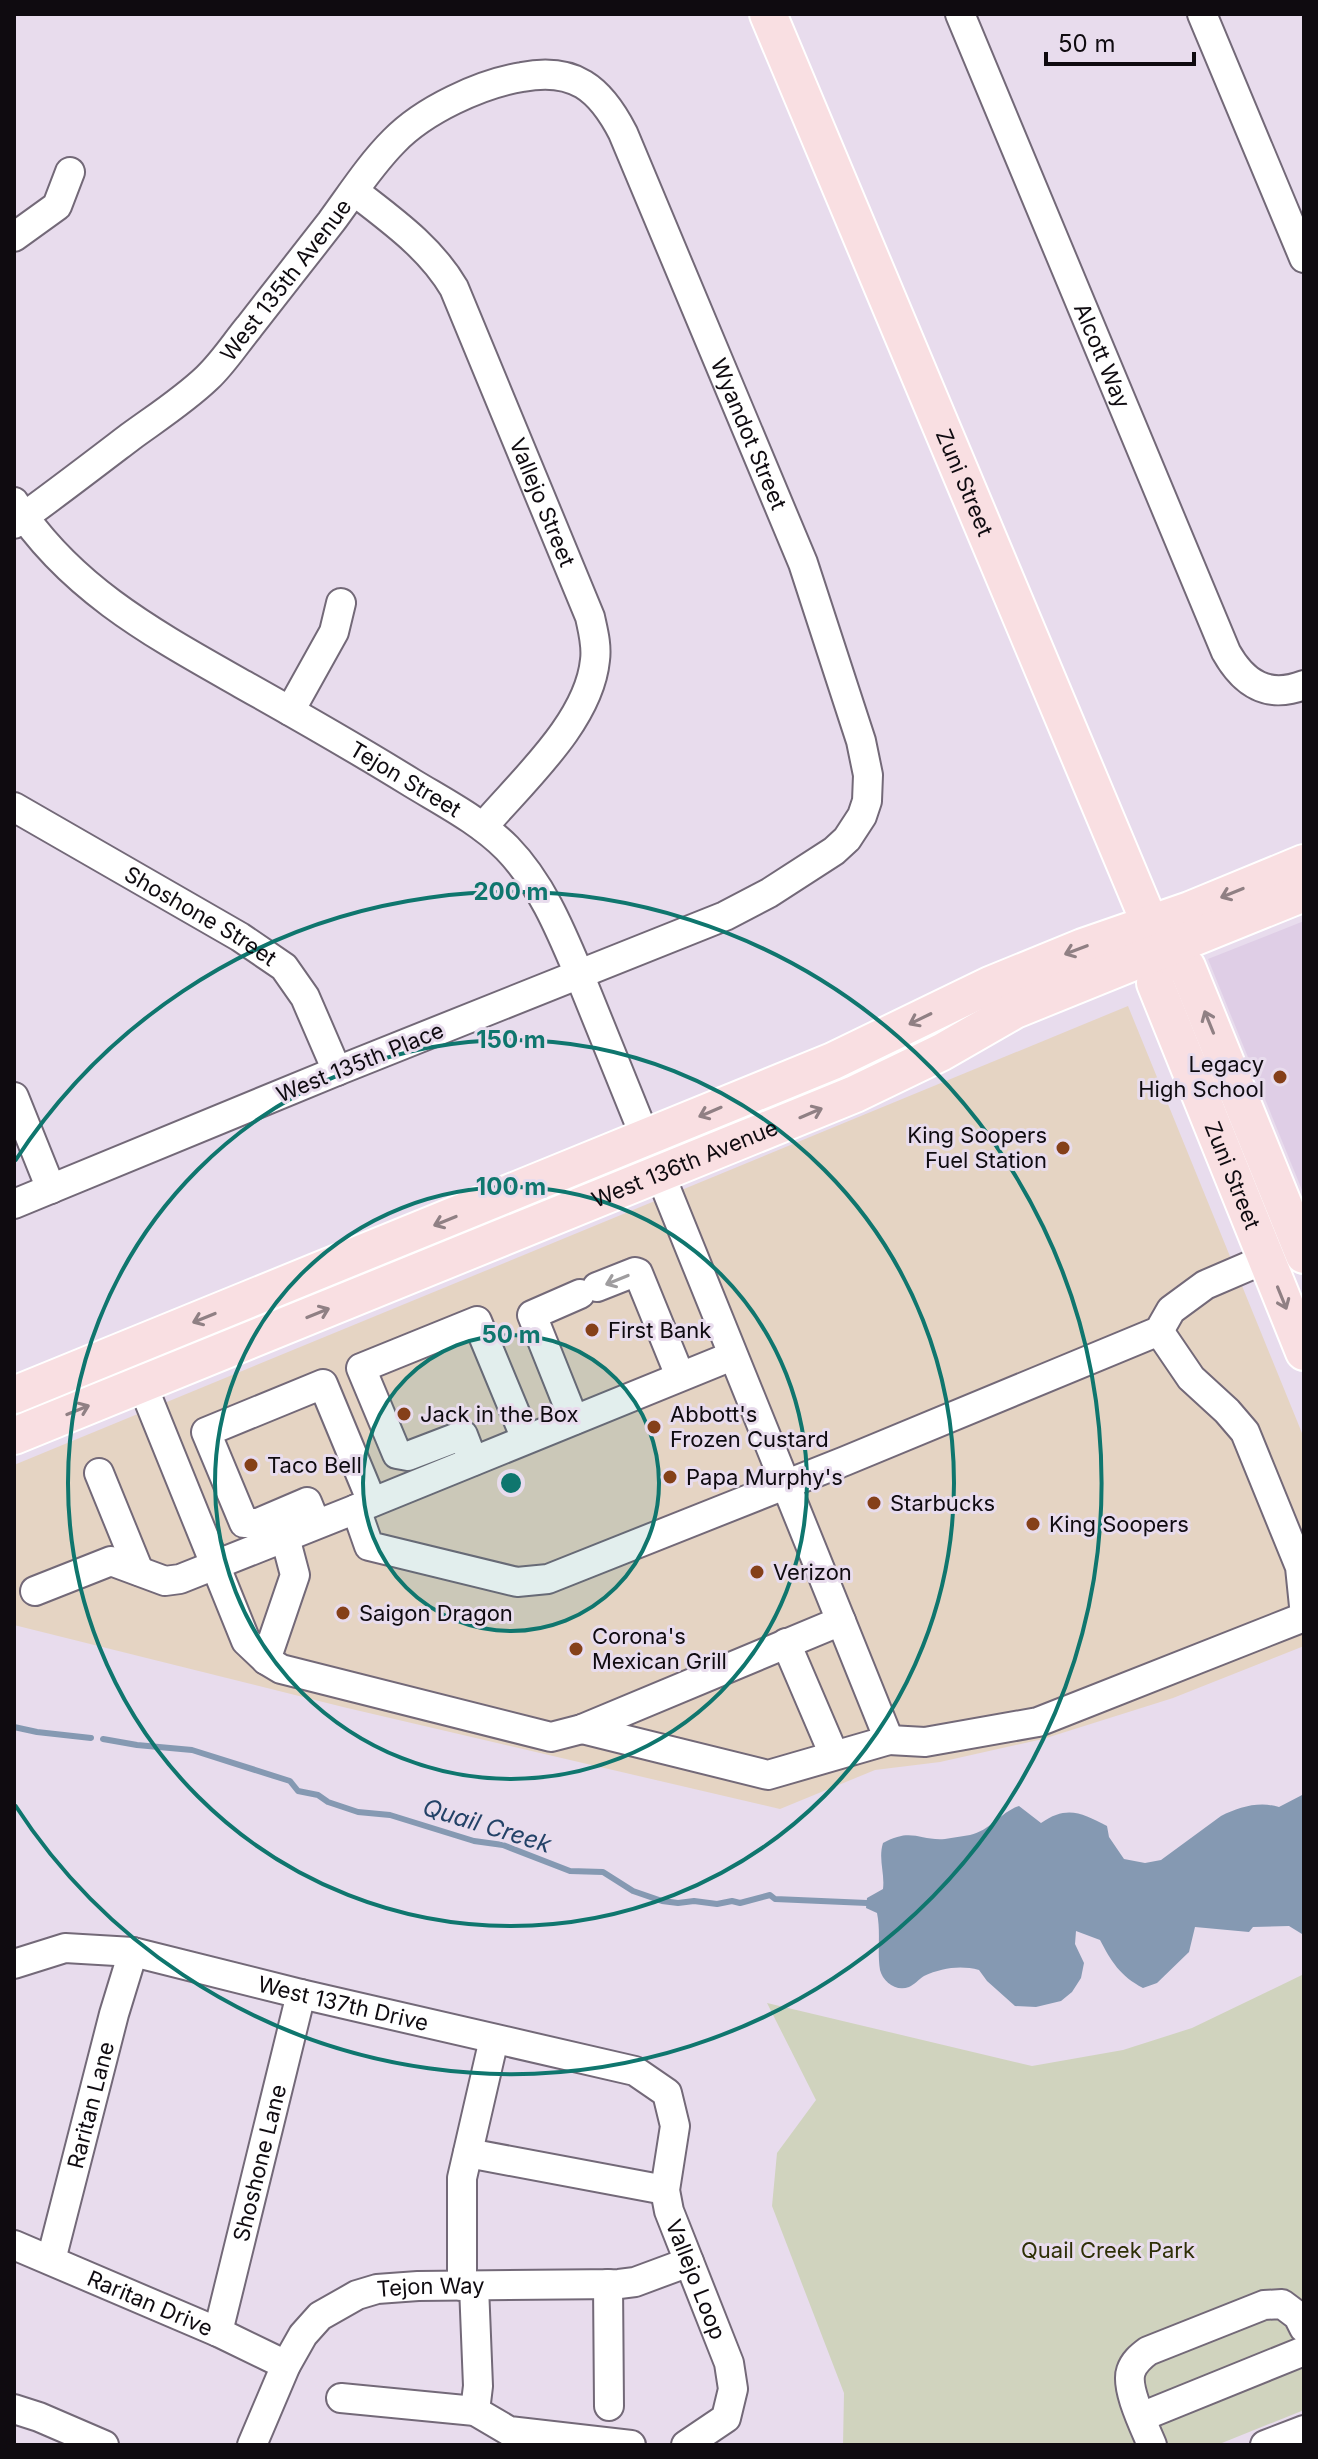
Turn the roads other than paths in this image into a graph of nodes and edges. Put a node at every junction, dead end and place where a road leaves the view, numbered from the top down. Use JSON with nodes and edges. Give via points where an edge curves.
{"nodes":[{"id":1,"x":768,"y":14,"type":"edge"},
{"id":2,"x":960,"y":14,"type":"edge"},
{"id":3,"x":1202,"y":14,"type":"edge"},
{"id":4,"x":570,"y":78,"type":"joint"},
{"id":5,"x":70,"y":172,"type":"dead end"},
{"id":6,"x":354,"y":191,"type":"junction"},
{"id":7,"x":14,"y":237,"type":"edge"},
{"id":8,"x":1304,"y":258,"type":"edge"},
{"id":9,"x":17,"y":514,"type":"edge"},
{"id":10,"x":341,"y":603,"type":"dead end"},
{"id":11,"x":1304,"y":685,"type":"edge"},
{"id":12,"x":290,"y":711,"type":"junction"},
{"id":13,"x":14,"y":807,"type":"edge"},
{"id":14,"x":862,"y":816,"type":"joint"},
{"id":15,"x":483,"y":827,"type":"junction"},
{"id":16,"x":1304,"y":863,"type":"edge"},
{"id":17,"x":1304,"y":893,"type":"edge"},
{"id":18,"x":1155,"y":937,"type":"junction"},
{"id":19,"x":579,"y":974,"type":"junction"},
{"id":20,"x":337,"y":1071,"type":"junction"},
{"id":21,"x":14,"y":1097,"type":"edge"},
{"id":22,"x":647,"y":1138,"type":"junction"},
{"id":23,"x":661,"y":1174,"type":"junction"},
{"id":24,"x":51,"y":1189,"type":"junction"},
{"id":25,"x":14,"y":1204,"type":"edge"},
{"id":26,"x":1302,"y":1250,"type":"edge"},
{"id":27,"x":1266,"y":1258,"type":"junction"},
{"id":28,"x":1159,"y":1331,"type":"junction"},
{"id":29,"x":1304,"y":1352,"type":"edge"},
{"id":30,"x":732,"y":1356,"type":"junction"},
{"id":31,"x":680,"y":1376,"type":"junction"},
{"id":32,"x":142,"y":1384,"type":"junction"},
{"id":33,"x":14,"y":1395,"type":"edge"},
{"id":34,"x":574,"y":1420,"type":"junction"},
{"id":35,"x":14,"y":1436,"type":"edge"},
{"id":36,"x":526,"y":1439,"type":"junction"},
{"id":37,"x":473,"y":1461,"type":"junction"},
{"id":38,"x":99,"y":1473,"type":"dead end"},
{"id":39,"x":785,"y":1484,"type":"junction"},
{"id":40,"x":364,"y":1505,"type":"junction"},
{"id":41,"x":316,"y":1524,"type":"junction"},
{"id":42,"x":285,"y":1537,"type":"junction"},
{"id":43,"x":215,"y":1565,"type":"junction"},
{"id":44,"x":139,"y":1571,"type":"junction"},
{"id":45,"x":35,"y":1591,"type":"dead end"},
{"id":46,"x":1304,"y":1606,"type":"edge"},
{"id":47,"x":1304,"y":1617,"type":"edge"},
{"id":48,"x":841,"y":1621,"type":"junction"},
{"id":49,"x":786,"y":1643,"type":"junction"},
{"id":50,"x":266,"y":1660,"type":"junction"},
{"id":51,"x":582,"y":1729,"type":"junction"},
{"id":52,"x":889,"y":1740,"type":"junction"},
{"id":53,"x":834,"y":1755,"type":"junction"},
{"id":54,"x":133,"y":1952,"type":"junction"},
{"id":55,"x":14,"y":1964,"type":"edge"},
{"id":56,"x":301,"y":1994,"type":"junction"},
{"id":57,"x":494,"y":2039,"type":"junction"},
{"id":58,"x":667,"y":2093,"type":"joint"},
{"id":59,"x":468,"y":2153,"type":"junction"},
{"id":60,"x":665,"y":2190,"type":"junction"},
{"id":61,"x":14,"y":2245,"type":"edge"},
{"id":62,"x":51,"y":2260,"type":"junction"},
{"id":63,"x":689,"y":2262,"type":"junction"},
{"id":64,"x":608,"y":2284,"type":"junction"},
{"id":65,"x":468,"y":2286,"type":"junction"},
{"id":66,"x":1304,"y":2328,"type":"edge"},
{"id":67,"x":218,"y":2332,"type":"junction"},
{"id":68,"x":1304,"y":2351,"type":"edge"},
{"id":69,"x":286,"y":2365,"type":"junction"},
{"id":70,"x":341,"y":2398,"type":"dead end"},
{"id":71,"x":609,"y":2406,"type":"dead end"},
{"id":72,"x":14,"y":2409,"type":"edge"},
{"id":73,"x":475,"y":2411,"type":"junction"},
{"id":74,"x":1141,"y":2417,"type":"junction"},
{"id":75,"x":1304,"y":2430,"type":"edge"},
{"id":76,"x":104,"y":2445,"type":"edge"},
{"id":77,"x":252,"y":2445,"type":"edge"},
{"id":78,"x":631,"y":2445,"type":"edge"},
{"id":79,"x":686,"y":2445,"type":"edge"},
{"id":80,"x":1152,"y":2445,"type":"edge"},
{"id":81,"x":1265,"y":2445,"type":"edge"}],
"edges":[{"from":1,"to":18,"type":"main road","name":"Zuni Street"},
{"from":2,"to":11,"type":"street","name":"Alcott Way","via":[[1226,652],[1253,698]]},
{"from":3,"to":8,"type":"street"},
{"from":4,"to":6,"type":"street","name":"West 135th Avenue","via":[[518,77],[430,113],[394,140]]},
{"from":4,"to":14,"type":"street","name":"Wyandot Street","via":[[595,92],[623,133],[788,526],[861,741],[868,775]]},
{"from":5,"to":7,"type":"street","via":[[57,206]]},
{"from":6,"to":9,"type":"street","name":"West 135th Avenue","via":[[207,378]]},
{"from":6,"to":15,"type":"street","name":"Vallejo Street","via":[[411,236],[454,288],[590,617],[596,644],[582,705]]},
{"from":9,"to":12,"type":"street","name":"Tejon Street","via":[[112,606]]},
{"from":10,"to":12,"type":"street","via":[[334,632]]},
{"from":12,"to":15,"type":"street","name":"Tejon Street"},
{"from":13,"to":20,"type":"street","name":"Shoshone Street","via":[[284,967],[305,997]]},
{"from":14,"to":19,"type":"street","name":"West 135th Place","via":[[834,851],[769,893]]},
{"from":15,"to":19,"type":"street","name":"Tejon Street","via":[[535,883]]},
{"from":16,"to":18,"type":"main road","name":"West 136th Avenue","one_way":true},
{"from":17,"to":18,"type":"main road","name":"West 136th Avenue"},
{"from":18,"to":22,"type":"main road","name":"West 136th Avenue","one_way":true,"via":[[1083,947],[990,985],[833,1061]]},
{"from":23,"to":18,"type":"main road","name":"West 136th Avenue","one_way":true,"via":[[855,1094]]},
{"from":26,"to":18,"type":"main road","name":"Zuni Street","one_way":true,"via":[[1187,967]]},
{"from":18,"to":27,"type":"main road","name":"Zuni Street","via":[[1155,983]]},
{"from":19,"to":20,"type":"street","name":"West 135th Place"},
{"from":19,"to":22,"type":"street","name":"Tejon Street"},
{"from":20,"to":24,"type":"street","name":"West 135th Place"},
{"from":21,"to":24,"type":"street"},
{"from":22,"to":23,"type":"street","name":"Tejon Street"},
{"from":22,"to":33,"type":"main road","name":"West 136th Avenue","one_way":true},
{"from":23,"to":30,"type":"street","name":"Tejon Street"},
{"from":32,"to":23,"type":"main road","name":"West 136th Avenue","one_way":true},
{"from":24,"to":25,"type":"street","name":"West 135th Place"},
{"from":26,"to":27,"type":"street"},
{"from":27,"to":28,"type":"street","via":[[1205,1285],[1171,1310]]},
{"from":27,"to":29,"type":"main road","name":"Zuni Street","one_way":true},
{"from":28,"to":39,"type":"street"},
{"from":28,"to":46,"type":"street","via":[[1191,1378],[1245,1432],[1300,1567]]},
{"from":30,"to":31,"type":"street"},
{"from":30,"to":39,"type":"street","name":"Tejon Street"},
{"from":31,"to":34,"type":"street"},
{"from":31,"to":34,"type":"street","one_way":true,"via":[[638,1273],[588,1291],[532,1315]]},
{"from":35,"to":32,"type":"main road","name":"West 136th Avenue","one_way":true},
{"from":32,"to":43,"type":"street"},
{"from":34,"to":36,"type":"street"},
{"from":36,"to":37,"type":"street"},
{"from":36,"to":37,"type":"street","via":[[477,1321],[361,1368],[397,1454],[408,1456],[463,1435]]},
{"from":37,"to":40,"type":"street"},
{"from":38,"to":44,"type":"street"},
{"from":39,"to":40,"type":"street","via":[[548,1579],[517,1582],[369,1546]]},
{"from":39,"to":48,"type":"street","name":"Tejon Street"},
{"from":40,"to":41,"type":"street"},
{"from":40,"to":41,"type":"street","via":[[323,1384],[206,1432],[244,1523],[258,1523],[307,1502]]},
{"from":41,"to":42,"type":"street"},
{"from":42,"to":43,"type":"street"},
{"from":42,"to":50,"type":"street","via":[[295,1575]]},
{"from":43,"to":44,"type":"street","via":[[165,1581]]},
{"from":43,"to":50,"type":"street","via":[[246,1641]]},
{"from":44,"to":45,"type":"street","via":[[111,1561]]},
{"from":47,"to":52,"type":"street","via":[[1038,1722],[925,1742]]},
{"from":48,"to":49,"type":"street"},
{"from":48,"to":52,"type":"street","name":"Tejon Street"},
{"from":49,"to":51,"type":"street"},
{"from":49,"to":53,"type":"street"},
{"from":50,"to":51,"type":"street","via":[[281,1669],[551,1737]]},
{"from":51,"to":53,"type":"street","via":[[768,1775]]},
{"from":52,"to":53,"type":"street"},
{"from":54,"to":55,"type":"street","name":"West 137th Drive","via":[[65,1948]]},
{"from":54,"to":56,"type":"street","name":"West 137th Drive"},
{"from":54,"to":62,"type":"street","name":"Raritan Lane"},
{"from":56,"to":57,"type":"street","name":"West 137th Drive"},
{"from":56,"to":67,"type":"street","name":"Shoshone Lane"},
{"from":57,"to":58,"type":"street","name":"West 137th Drive","via":[[635,2071]]},
{"from":57,"to":59,"type":"street"},
{"from":58,"to":60,"type":"street","name":"Vallejo Loop","via":[[675,2126]]},
{"from":59,"to":60,"type":"street"},
{"from":59,"to":65,"type":"street","via":[[462,2178]]},
{"from":60,"to":63,"type":"street","name":"Vallejo Loop"},
{"from":61,"to":62,"type":"street","name":"Raritan Drive"},
{"from":62,"to":67,"type":"street","name":"Raritan Drive"},
{"from":63,"to":64,"type":"street","name":"Tejon Way","via":[[635,2282]]},
{"from":63,"to":79,"type":"street","name":"Vallejo Loop","via":[[729,2363],[733,2389],[726,2418]]},
{"from":64,"to":65,"type":"street","name":"Tejon Way"},
{"from":64,"to":71,"type":"street"},
{"from":65,"to":69,"type":"street","name":"Tejon Way","via":[[377,2289],[357,2295],[320,2316]]},
{"from":65,"to":73,"type":"street","via":[[478,2386]]},
{"from":66,"to":74,"type":"street","via":[[1282,2304],[1264,2305],[1148,2351],[1129,2374]]},
{"from":67,"to":69,"type":"street","name":"Raritan Drive"},
{"from":68,"to":74,"type":"street"},
{"from":69,"to":77,"type":"street","name":"Tejon Way"},
{"from":70,"to":73,"type":"street"},
{"from":72,"to":76,"type":"street"},
{"from":73,"to":78,"type":"street","via":[[509,2431]]},
{"from":74,"to":80,"type":"street"},
{"from":75,"to":81,"type":"street"}]}
